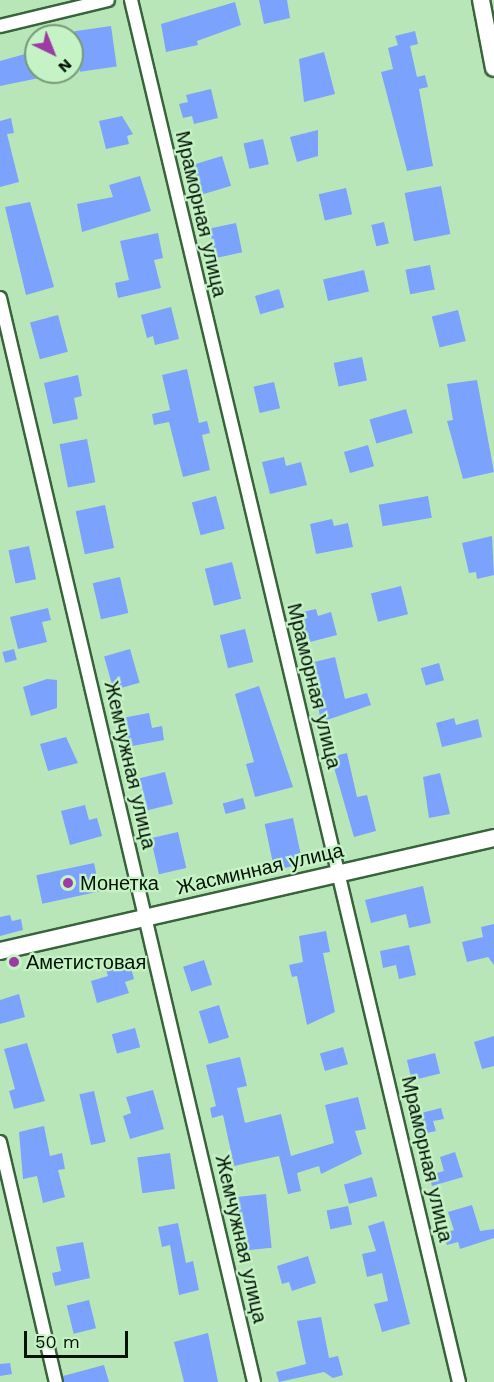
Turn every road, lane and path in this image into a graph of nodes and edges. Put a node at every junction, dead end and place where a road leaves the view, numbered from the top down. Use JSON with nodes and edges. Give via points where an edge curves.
{"nodes":[{"id":1,"x":108,"y":0,"type":"edge"},
{"id":2,"x":131,"y":0,"type":"edge"},
{"id":3,"x":481,"y":0,"type":"edge"},
{"id":4,"x":0,"y":26,"type":"edge"},
{"id":5,"x":494,"y":68,"type":"edge"},
{"id":6,"x":0,"y":298,"type":"edge"},
{"id":7,"x":494,"y":838,"type":"edge"},
{"id":8,"x":339,"y":872,"type":"junction"},
{"id":9,"x":145,"y":916,"type":"junction"},
{"id":10,"x":0,"y":951,"type":"edge"},
{"id":11,"x":0,"y":1142,"type":"edge"},
{"id":12,"x":56,"y":1382,"type":"edge"},
{"id":13,"x":254,"y":1382,"type":"edge"},
{"id":14,"x":459,"y":1382,"type":"edge"}],
"edges":[{"from":1,"to":4,"type":"street"},
{"from":2,"to":8,"type":"street","name":"Мраморная улица"},
{"from":3,"to":5,"type":"street"},
{"from":6,"to":9,"type":"street","name":"Жемчужная улица"},
{"from":7,"to":8,"type":"street","name":"Жасминная улица"},
{"from":8,"to":9,"type":"street","name":"Жасминная улица"},
{"from":8,"to":14,"type":"street","name":"Мраморная улица"},
{"from":9,"to":10,"type":"street","name":"Жасминная улица"},
{"from":9,"to":13,"type":"street","name":"Жемчужная улица"},
{"from":11,"to":12,"type":"street"}]}
